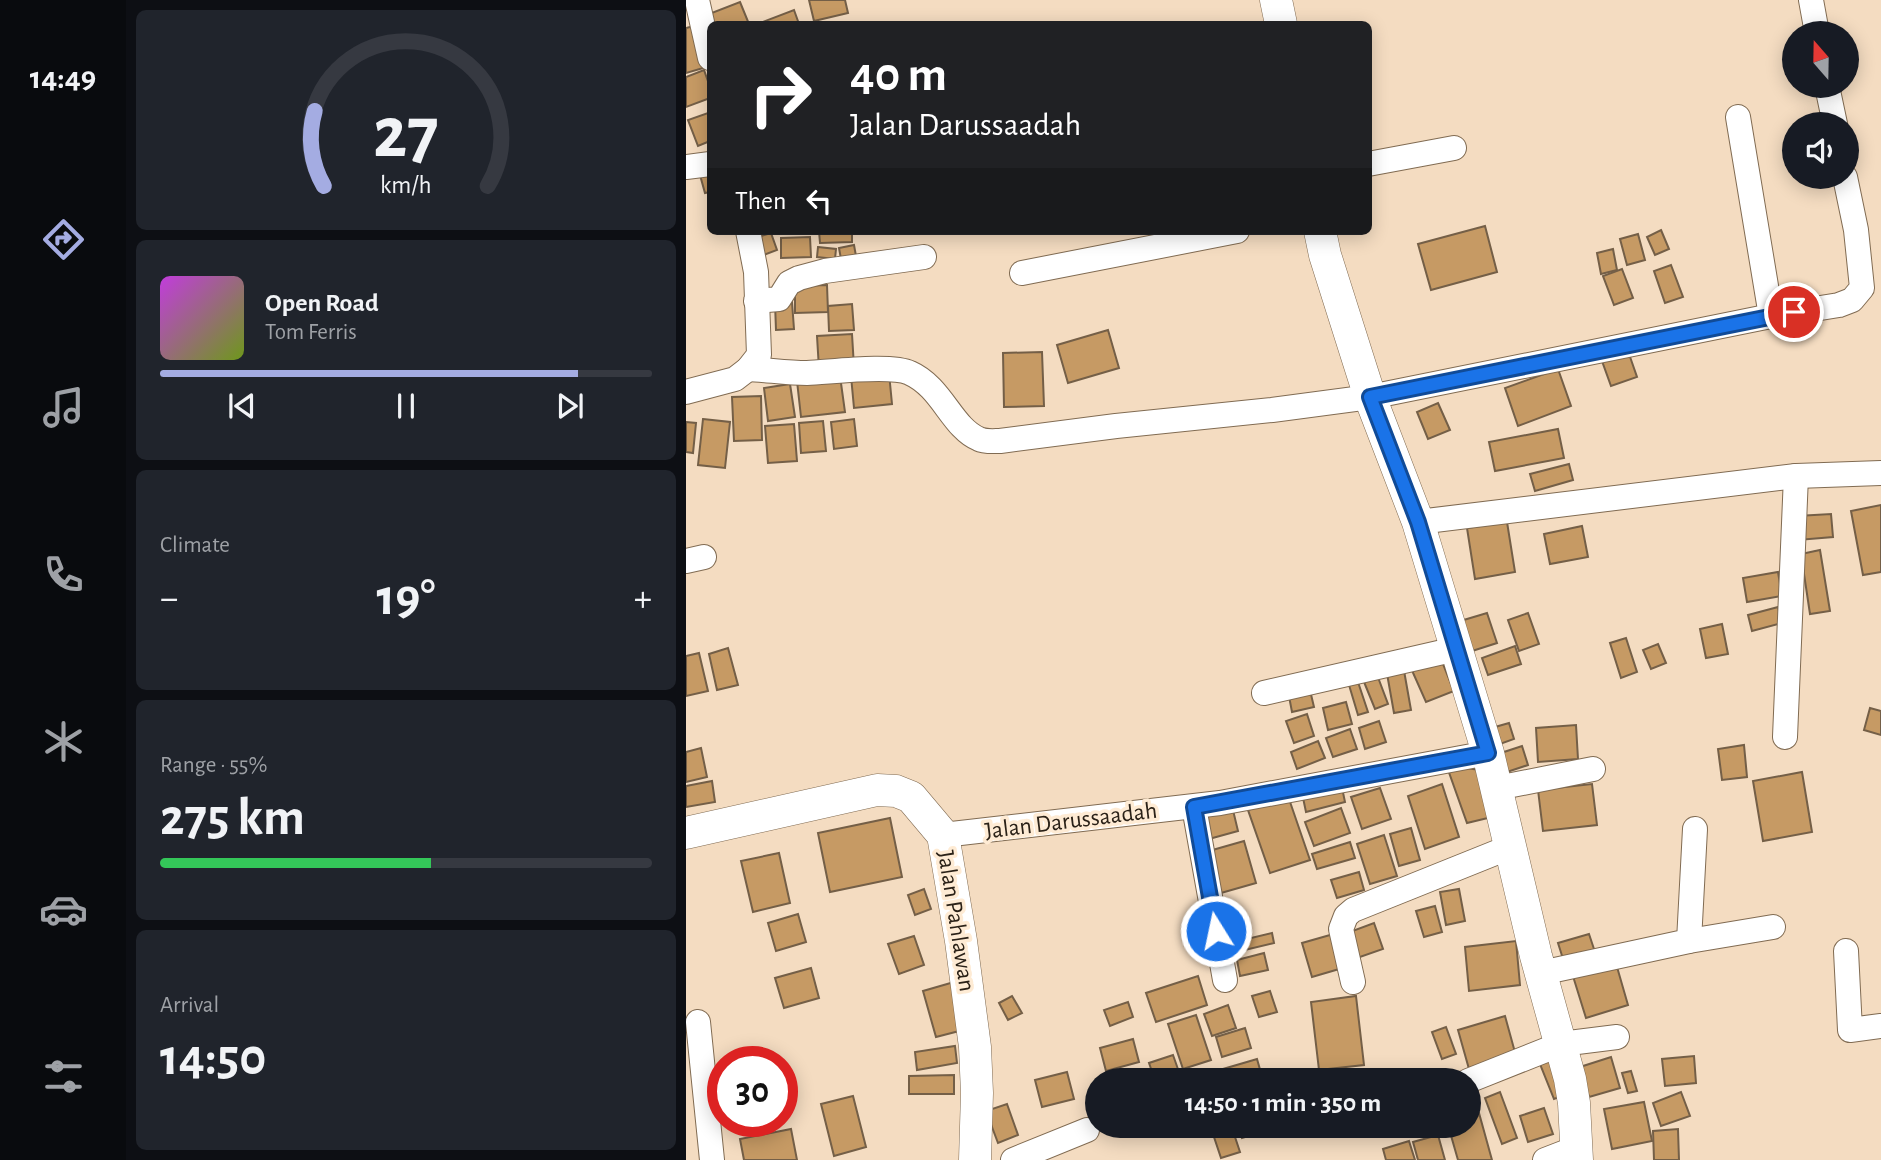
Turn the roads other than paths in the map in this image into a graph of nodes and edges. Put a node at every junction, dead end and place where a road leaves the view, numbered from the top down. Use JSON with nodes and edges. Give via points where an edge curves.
{"nodes":[{"id":1,"x":697,"y":0,"type":"edge"},
{"id":2,"x":1276,"y":0,"type":"edge"},
{"id":3,"x":1811,"y":0,"type":"edge"},
{"id":4,"x":1280,"y":21,"type":"edge"},
{"id":5,"x":1815,"y":21,"type":"edge"},
{"id":6,"x":707,"y":45,"type":"edge"},
{"id":7,"x":1738,"y":117,"type":"dead end"},
{"id":8,"x":1454,"y":148,"type":"dead end"},
{"id":9,"x":1372,"y":162,"type":"edge"},
{"id":10,"x":707,"y":164,"type":"edge"},
{"id":11,"x":686,"y":167,"type":"edge"},
{"id":12,"x":1847,"y":189,"type":"edge"},
{"id":13,"x":749,"y":235,"type":"edge"},
{"id":14,"x":1217,"y":235,"type":"edge"},
{"id":15,"x":1321,"y":235,"type":"edge"},
{"id":16,"x":924,"y":257,"type":"dead end"},
{"id":17,"x":1022,"y":273,"type":"dead end"},
{"id":18,"x":757,"y":301,"type":"junction"},
{"id":19,"x":1771,"y":316,"type":"junction"},
{"id":20,"x":748,"y":369,"type":"junction"},
{"id":21,"x":686,"y":392,"type":"edge"},
{"id":22,"x":1370,"y":397,"type":"junction"},
{"id":23,"x":1881,"y":473,"type":"edge"},
{"id":24,"x":1796,"y":477,"type":"junction"},
{"id":25,"x":1418,"y":522,"type":"junction"},
{"id":26,"x":1456,"y":649,"type":"junction"},
{"id":27,"x":1264,"y":694,"type":"dead end"},
{"id":28,"x":1785,"y":737,"type":"dead end"},
{"id":29,"x":1488,"y":753,"type":"junction"},
{"id":30,"x":1593,"y":769,"type":"dead end"},
{"id":31,"x":1497,"y":788,"type":"junction"},
{"id":32,"x":1194,"y":807,"type":"junction"},
{"id":33,"x":1695,"y":829,"type":"dead end"},
{"id":34,"x":686,"y":833,"type":"edge"},
{"id":35,"x":943,"y":835,"type":"junction"},
{"id":36,"x":1510,"y":847,"type":"junction"},
{"id":37,"x":1773,"y":927,"type":"dead end"},
{"id":38,"x":1689,"y":941,"type":"junction"},
{"id":39,"x":1846,"y":951,"type":"dead end"},
{"id":40,"x":1541,"y":973,"type":"junction"},
{"id":41,"x":1225,"y":980,"type":"dead end"},
{"id":42,"x":1353,"y":982,"type":"dead end"},
{"id":43,"x":698,"y":1023,"type":"dead end"},
{"id":44,"x":1881,"y":1026,"type":"edge"},
{"id":45,"x":1617,"y":1037,"type":"dead end"},
{"id":46,"x":1560,"y":1044,"type":"junction"},
{"id":47,"x":1481,"y":1076,"type":"edge"},
{"id":48,"x":1085,"y":1131,"type":"edge"},
{"id":49,"x":1577,"y":1154,"type":"edge"},
{"id":50,"x":712,"y":1160,"type":"edge"},
{"id":51,"x":975,"y":1160,"type":"edge"},
{"id":52,"x":1013,"y":1160,"type":"edge"},
{"id":53,"x":1545,"y":1160,"type":"edge"}],
"edges":[{"from":1,"to":6,"type":"street"},
{"from":2,"to":4,"type":"street"},
{"from":3,"to":5,"type":"street"},
{"from":7,"to":19,"type":"street"},
{"from":8,"to":9,"type":"street"},
{"from":10,"to":11,"type":"street"},
{"from":12,"to":19,"type":"street","via":[[1862,288],[1853,300],[1839,305]]},
{"from":13,"to":18,"type":"street"},
{"from":14,"to":17,"type":"street"},
{"from":15,"to":22,"type":"street"},
{"from":16,"to":18,"type":"street","via":[[825,271],[789,283],[779,299]]},
{"from":18,"to":20,"type":"street","via":[[758,355]]},
{"from":19,"to":22,"type":"street"},
{"from":20,"to":21,"type":"street","via":[[735,379]]},
{"from":20,"to":22,"type":"street","via":[[907,371],[925,381],[967,432],[982,441]]},
{"from":22,"to":25,"type":"street"},
{"from":23,"to":24,"type":"street"},
{"from":24,"to":25,"type":"street"},
{"from":24,"to":28,"type":"street"},
{"from":25,"to":26,"type":"street"},
{"from":26,"to":27,"type":"street"},
{"from":26,"to":29,"type":"street"},
{"from":29,"to":31,"type":"street"},
{"from":29,"to":32,"type":"street","name":"Jalan Darussaadah"},
{"from":30,"to":31,"type":"street"},
{"from":31,"to":36,"type":"street"},
{"from":32,"to":35,"type":"street","name":"Jalan Darussaadah"},
{"from":32,"to":41,"type":"street"},
{"from":33,"to":38,"type":"street"},
{"from":34,"to":35,"type":"street","name":"Jalan Pahlawan","via":[[877,790],[911,797]]},
{"from":35,"to":51,"type":"street","name":"Jalan Pahlawan","via":[[975,1047]]},
{"from":36,"to":40,"type":"street"},
{"from":36,"to":42,"type":"street","via":[[1346,916],[1341,929]]},
{"from":37,"to":38,"type":"street"},
{"from":38,"to":40,"type":"street"},
{"from":39,"to":44,"type":"street","via":[[1850,1030]]},
{"from":40,"to":46,"type":"street"},
{"from":43,"to":50,"type":"street"},
{"from":45,"to":46,"type":"street"},
{"from":46,"to":47,"type":"street"},
{"from":46,"to":49,"type":"street","via":[[1574,1103]]},
{"from":48,"to":52,"type":"street"},
{"from":49,"to":53,"type":"street"}]}
